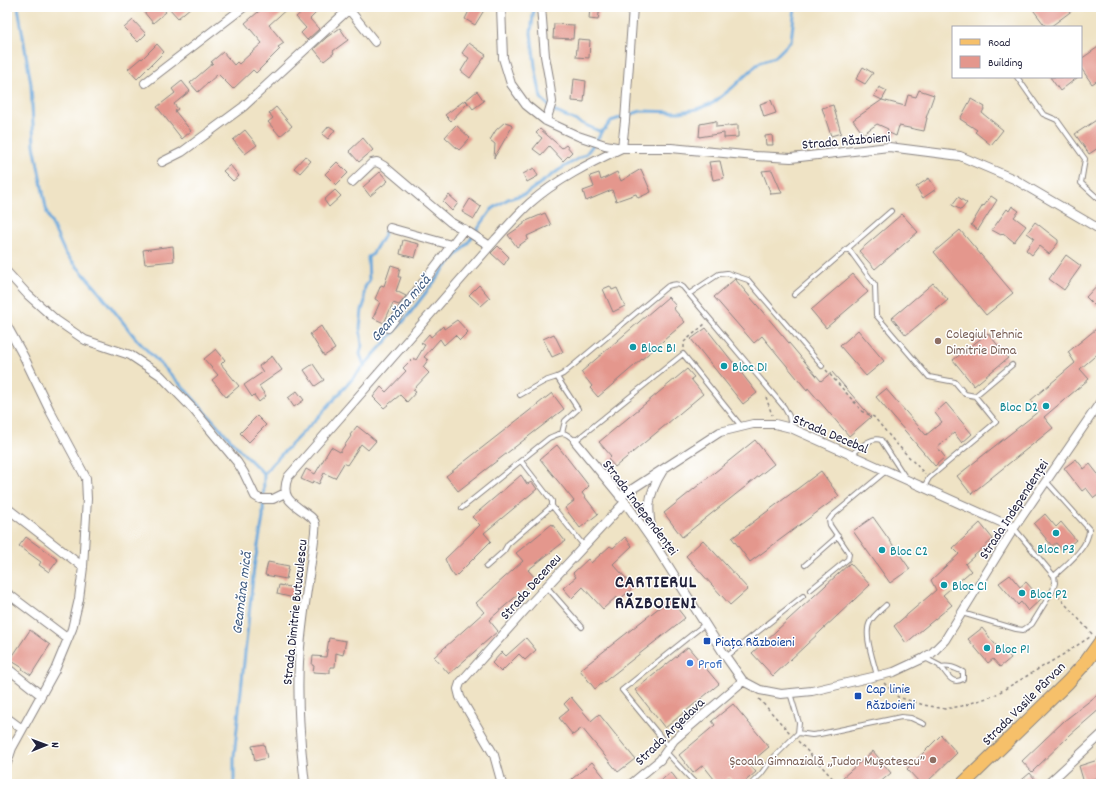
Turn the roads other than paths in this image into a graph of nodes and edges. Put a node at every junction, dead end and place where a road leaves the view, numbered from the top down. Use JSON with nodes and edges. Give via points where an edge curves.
{"nodes":[{"id":1,"x":244,"y":7,"type":"edge"},
{"id":2,"x":501,"y":7,"type":"edge"},
{"id":3,"x":541,"y":7,"type":"edge"},
{"id":4,"x":633,"y":7,"type":"edge"},
{"id":5,"x":348,"y":8,"type":"edge"},
{"id":6,"x":375,"y":42,"type":"dead end"},
{"id":7,"x":1018,"y":78,"type":"edge"},
{"id":8,"x":145,"y":83,"type":"dead end"},
{"id":9,"x":546,"y":120,"type":"junction"},
{"id":10,"x":622,"y":148,"type":"junction"},
{"id":11,"x":162,"y":162,"type":"dead end"},
{"id":12,"x":352,"y":182,"type":"dead end"},
{"id":13,"x":1101,"y":201,"type":"edge"},
{"id":14,"x":891,"y":211,"type":"dead end"},
{"id":15,"x":390,"y":228,"type":"dead end"},
{"id":16,"x":1101,"y":230,"type":"edge"},
{"id":17,"x":467,"y":231,"type":"junction"},
{"id":18,"x":451,"y":245,"type":"junction"},
{"id":19,"x":490,"y":246,"type":"junction"},
{"id":20,"x":848,"y":248,"type":"junction"},
{"id":21,"x":7,"y":272,"type":"edge"},
{"id":22,"x":689,"y":294,"type":"junction"},
{"id":23,"x":794,"y":295,"type":"dead end"},
{"id":24,"x":7,"y":326,"type":"edge"},
{"id":25,"x":388,"y":328,"type":"dead end"},
{"id":26,"x":1012,"y":365,"type":"dead end"},
{"id":27,"x":822,"y":366,"type":"road end"},
{"id":28,"x":557,"y":377,"type":"junction"},
{"id":29,"x":520,"y":395,"type":"dead end"},
{"id":30,"x":975,"y":396,"type":"junction"},
{"id":31,"x":1101,"y":401,"type":"edge"},
{"id":32,"x":742,"y":427,"type":"junction"},
{"id":33,"x":791,"y":428,"type":"junction"},
{"id":34,"x":562,"y":433,"type":"junction"},
{"id":35,"x":575,"y":441,"type":"junction"},
{"id":36,"x":851,"y":455,"type":"junction"},
{"id":37,"x":521,"y":461,"type":"junction"},
{"id":38,"x":666,"y":466,"type":"junction"},
{"id":39,"x":886,"y":471,"type":"junction"},
{"id":40,"x":906,"y":479,"type":"junction"},
{"id":41,"x":1046,"y":481,"type":"junction"},
{"id":42,"x":924,"y":487,"type":"junction"},
{"id":43,"x":284,"y":493,"type":"junction"},
{"id":44,"x":623,"y":500,"type":"junction"},
{"id":45,"x":552,"y":506,"type":"junction"},
{"id":46,"x":7,"y":508,"type":"edge"},
{"id":47,"x":462,"y":508,"type":"dead end"},
{"id":48,"x":1014,"y":528,"type":"junction"},
{"id":49,"x":838,"y":536,"type":"junction"},
{"id":50,"x":655,"y":545,"type":"junction"},
{"id":51,"x":584,"y":546,"type":"junction"},
{"id":52,"x":805,"y":565,"type":"dead end"},
{"id":53,"x":83,"y":567,"type":"junction"},
{"id":54,"x":486,"y":567,"type":"dead end"},
{"id":55,"x":1054,"y":576,"type":"junction"},
{"id":56,"x":547,"y":586,"type":"junction"},
{"id":57,"x":810,"y":590,"type":"dead end"},
{"id":58,"x":7,"y":594,"type":"edge"},
{"id":59,"x":803,"y":596,"type":"dead end"},
{"id":60,"x":886,"y":606,"type":"dead end"},
{"id":61,"x":962,"y":613,"type":"junction"},
{"id":62,"x":705,"y":624,"type":"junction"},
{"id":63,"x":582,"y":627,"type":"dead end"},
{"id":64,"x":1097,"y":637,"type":"edge"},
{"id":65,"x":68,"y":640,"type":"junction"},
{"id":66,"x":726,"y":657,"type":"junction"},
{"id":67,"x":924,"y":658,"type":"junction"},
{"id":68,"x":940,"y":667,"type":"junction"},
{"id":69,"x":7,"y":668,"type":"edge"},
{"id":70,"x":877,"y":676,"type":"junction"},
{"id":71,"x":743,"y":681,"type":"junction"},
{"id":72,"x":790,"y":694,"type":"junction"},
{"id":73,"x":41,"y":695,"type":"junction"},
{"id":74,"x":7,"y":718,"type":"edge"},
{"id":75,"x":924,"y":724,"type":"dead end"},
{"id":76,"x":22,"y":729,"type":"junction"},
{"id":77,"x":798,"y":733,"type":"junction"},
{"id":78,"x":1101,"y":735,"type":"edge"},
{"id":79,"x":667,"y":750,"type":"junction"},
{"id":80,"x":7,"y":763,"type":"edge"},
{"id":81,"x":1049,"y":783,"type":"dead end"},
{"id":82,"x":305,"y":784,"type":"edge"},
{"id":83,"x":502,"y":784,"type":"edge"},
{"id":84,"x":631,"y":784,"type":"edge"},
{"id":85,"x":698,"y":784,"type":"edge"},
{"id":86,"x":751,"y":784,"type":"edge"},
{"id":87,"x":963,"y":784,"type":"edge"}],
"edges":[{"from":1,"to":8,"type":"street"},
{"from":2,"to":9,"type":"street","name":"Strada Războieni","via":[[503,58],[511,84],[526,105]]},
{"from":3,"to":9,"type":"street","via":[[552,102]]},
{"from":4,"to":10,"type":"street"},
{"from":5,"to":6,"type":"street"},
{"from":5,"to":11,"type":"street","via":[[243,107],[182,152]]},
{"from":7,"to":13,"type":"lane","via":[[1043,114],[1057,120],[1085,159],[1081,183]]},
{"from":9,"to":10,"type":"street","name":"Strada Războieni","via":[[578,136]]},
{"from":10,"to":16,"type":"street","name":"Strada Războieni","via":[[671,148],[792,158],[889,147],[960,156],[1014,179]]},
{"from":10,"to":19,"type":"street","via":[[558,182],[530,203]]},
{"from":12,"to":17,"type":"street","via":[[372,163],[377,162],[450,222]]},
{"from":14,"to":20,"type":"lane"},
{"from":15,"to":18,"type":"street"},
{"from":17,"to":18,"type":"street"},
{"from":17,"to":19,"type":"street"},
{"from":18,"to":25,"type":"street"},
{"from":19,"to":43,"type":"street","via":[[295,468],[284,485]]},
{"from":20,"to":23,"type":"lane"},
{"from":20,"to":30,"type":"lane","via":[[874,285],[876,315],[929,378],[955,382],[965,394]]},
{"from":21,"to":43,"type":"street","via":[[56,320],[79,336],[130,355],[160,375],[228,450],[244,473],[255,496],[260,499],[273,499]]},
{"from":22,"to":27,"type":"lane","via":[[719,274],[727,273],[748,280]]},
{"from":22,"to":28,"type":"lane","via":[[680,284],[668,286]]},
{"from":22,"to":33,"type":"lane","via":[[784,407]]},
{"from":24,"to":53,"type":"street","via":[[86,478]]},
{"from":26,"to":30,"type":"lane"},
{"from":28,"to":29,"type":"lane","via":[[544,381]]},
{"from":28,"to":34,"type":"lane","via":[[578,409],[565,421]]},
{"from":30,"to":42,"type":"lane","via":[[996,422],[929,478]]},
{"from":31,"to":41,"type":"street","name":"Strada Independenței"},
{"from":32,"to":33,"type":"street","name":"Strada Decebal","via":[[775,424]]},
{"from":32,"to":35,"type":"lane","via":[[683,354]]},
{"from":32,"to":38,"type":"street","name":"Strada Decebal","via":[[720,432]]},
{"from":33,"to":36,"type":"street","name":"Strada Decebal"},
{"from":34,"to":35,"type":"lane"},
{"from":34,"to":37,"type":"lane","via":[[549,438]]},
{"from":35,"to":44,"type":"street","name":"Strada Independenței"},
{"from":36,"to":39,"type":"street","name":"Strada Decebal"},
{"from":36,"to":40,"type":"lane","via":[[872,439],[881,440]]},
{"from":37,"to":45,"type":"lane","via":[[552,501]]},
{"from":37,"to":47,"type":"lane"},
{"from":38,"to":44,"type":"street","name":"Strada Decebal"},
{"from":38,"to":50,"type":"street","via":[[658,478],[649,507]]},
{"from":39,"to":40,"type":"street","name":"Strada Decebal"},
{"from":39,"to":49,"type":"lane","via":[[829,520]]},
{"from":40,"to":42,"type":"street","name":"Strada Decebal"},
{"from":41,"to":48,"type":"street","name":"Strada Independenței"},
{"from":41,"to":55,"type":"lane","via":[[1089,528],[1088,540]]},
{"from":42,"to":48,"type":"street","name":"Strada Decebal"},
{"from":43,"to":82,"type":"street","name":"Strada Dimitrie Butuculescu","via":[[315,522],[299,661],[298,700]]},
{"from":44,"to":50,"type":"street","name":"Strada Independenței"},
{"from":44,"to":51,"type":"street","name":"Strada Deceneu"},
{"from":45,"to":51,"type":"lane"},
{"from":45,"to":54,"type":"lane"},
{"from":46,"to":53,"type":"street"},
{"from":48,"to":55,"type":"lane"},
{"from":48,"to":61,"type":"street","name":"Strada Independenței"},
{"from":49,"to":52,"type":"lane"},
{"from":49,"to":57,"type":"lane","via":[[849,554],[848,559]]},
{"from":50,"to":62,"type":"street","name":"Strada Independenței"},
{"from":51,"to":56,"type":"street","name":"Strada Deceneu"},
{"from":53,"to":65,"type":"street","via":[[79,599]]},
{"from":55,"to":61,"type":"lane","via":[[1053,590],[1032,624],[1023,630]]},
{"from":56,"to":63,"type":"lane"},
{"from":56,"to":83,"type":"street","name":"Strada Deceneu","via":[[460,683],[458,689],[460,697],[494,755]]},
{"from":58,"to":65,"type":"street"},
{"from":59,"to":66,"type":"lane"},
{"from":60,"to":70,"type":"lane","via":[[870,622],[868,631]]},
{"from":61,"to":67,"type":"street","name":"Strada Independenței","via":[[945,640]]},
{"from":62,"to":66,"type":"street","name":"Strada Independenței"},
{"from":62,"to":79,"type":"lane","via":[[622,690]]},
{"from":64,"to":87,"type":"main road","name":"Strada Vasile Pârvan","via":[[1086,662],[1068,682]]},
{"from":65,"to":73,"type":"street"},
{"from":66,"to":71,"type":"street","name":"Strada Independenței"},
{"from":67,"to":68,"type":"lane"},
{"from":67,"to":70,"type":"street","name":"Strada Independenței","via":[[894,672]]},
{"from":68,"to":68,"type":"lane","via":[[950,678],[963,679],[963,672],[960,670],[947,665]]},
{"from":69,"to":73,"type":"street"},
{"from":70,"to":72,"type":"street","name":"Strada Independenței"},
{"from":71,"to":72,"type":"street","name":"Strada Independenței","via":[[760,690]]},
{"from":71,"to":79,"type":"street","name":"Strada Argedava","via":[[674,740]]},
{"from":72,"to":77,"type":"lane","via":[[799,723]]},
{"from":73,"to":76,"type":"street"},
{"from":74,"to":76,"type":"street"},
{"from":75,"to":77,"type":"lane","via":[[901,717],[820,734]]},
{"from":76,"to":80,"type":"street"},
{"from":77,"to":86,"type":"lane"},
{"from":78,"to":81,"type":"street"},
{"from":79,"to":84,"type":"street","name":"Strada Argedava","via":[[660,760]]},
{"from":79,"to":85,"type":"lane"}]}
